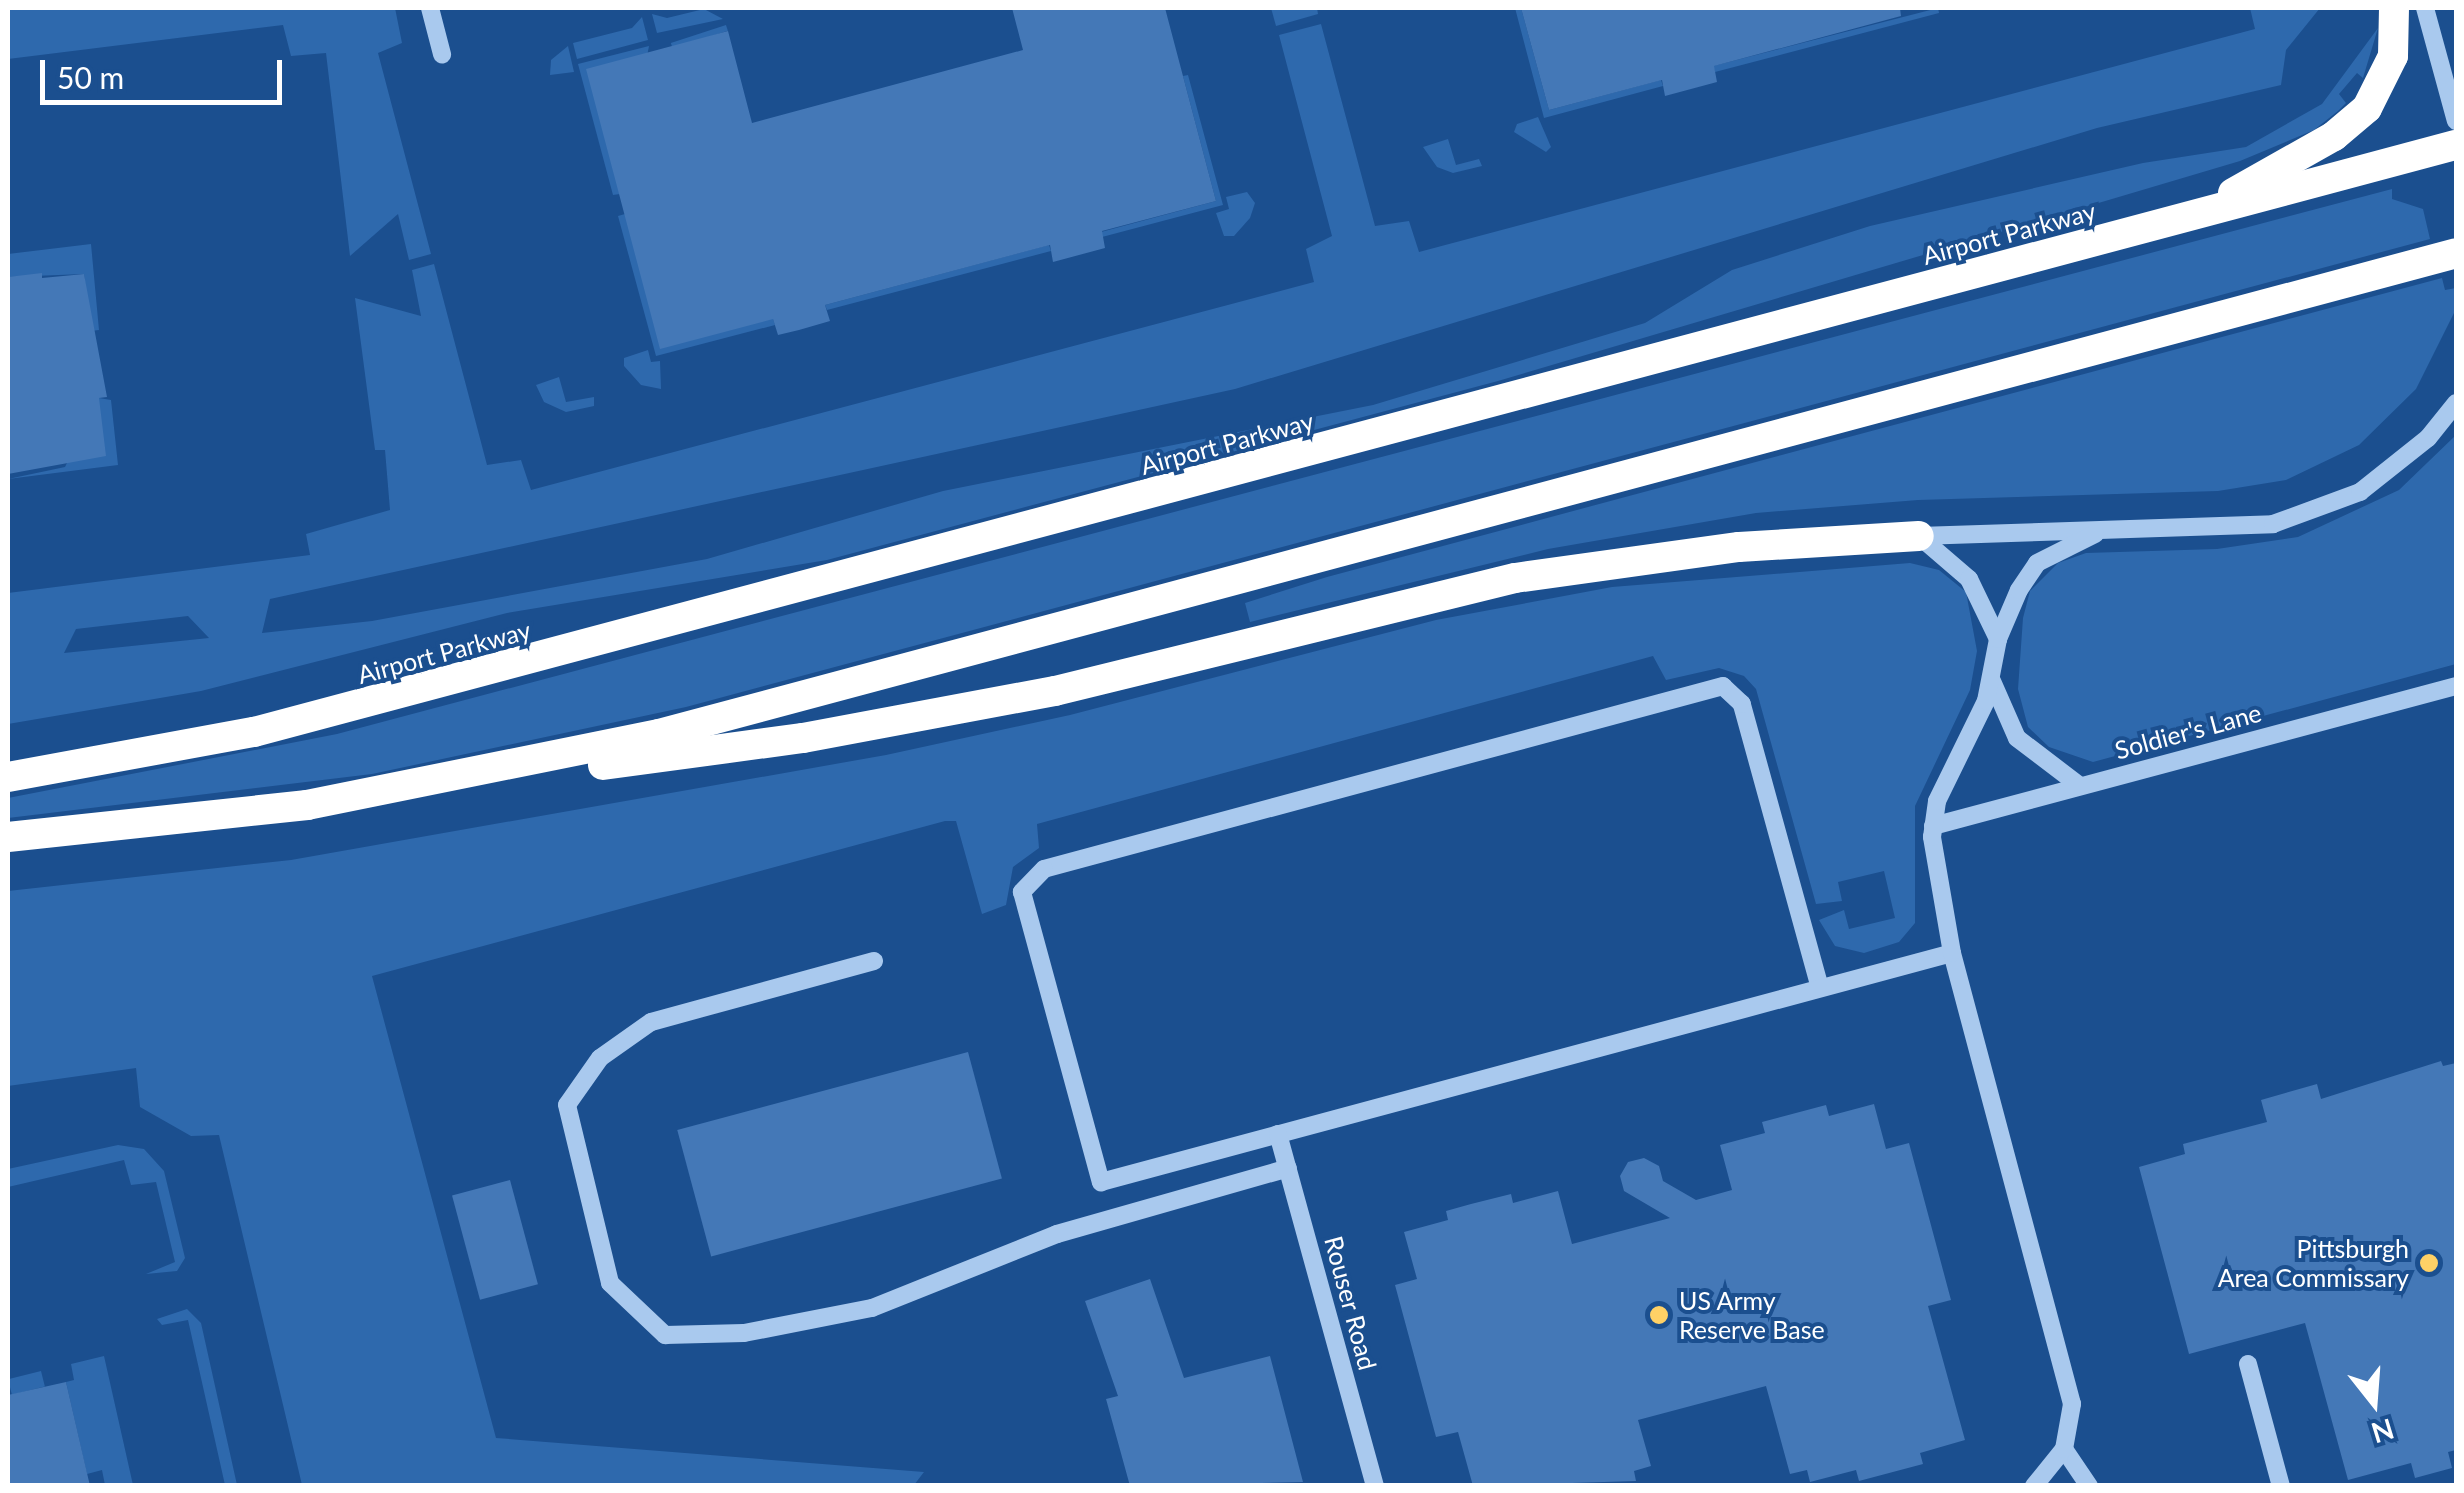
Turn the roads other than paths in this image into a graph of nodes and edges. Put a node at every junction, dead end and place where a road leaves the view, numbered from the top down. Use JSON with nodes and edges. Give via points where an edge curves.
{"nodes":[{"id":1,"x":430,"y":8,"type":"edge"},
{"id":2,"x":2394,"y":8,"type":"edge"},
{"id":3,"x":2425,"y":8,"type":"edge"},
{"id":4,"x":442,"y":54,"type":"dead end"},
{"id":5,"x":2456,"y":121,"type":"edge"},
{"id":6,"x":2456,"y":145,"type":"edge"},
{"id":7,"x":2194,"y":215,"type":"junction"},
{"id":8,"x":2456,"y":253,"type":"edge"},
{"id":9,"x":2456,"y":403,"type":"edge"},
{"id":10,"x":2095,"y":534,"type":"junction"},
{"id":11,"x":1919,"y":536,"type":"junction"},
{"id":12,"x":1998,"y":639,"type":"junction"},
{"id":13,"x":1992,"y":682,"type":"junction"},
{"id":14,"x":2456,"y":686,"type":"edge"},
{"id":15,"x":8,"y":777,"type":"edge"},
{"id":16,"x":2080,"y":786,"type":"junction"},
{"id":17,"x":308,"y":805,"type":"junction"},
{"id":18,"x":1934,"y":826,"type":"junction"},
{"id":19,"x":8,"y":838,"type":"edge"},
{"id":20,"x":1952,"y":953,"type":"junction"},
{"id":21,"x":874,"y":961,"type":"dead end"},
{"id":22,"x":1820,"y":988,"type":"junction"},
{"id":23,"x":1278,"y":1134,"type":"junction"},
{"id":24,"x":1288,"y":1168,"type":"junction"},
{"id":25,"x":2248,"y":1364,"type":"dead end"},
{"id":26,"x":2064,"y":1449,"type":"junction"},
{"id":27,"x":1376,"y":1486,"type":"edge"},
{"id":28,"x":2034,"y":1486,"type":"edge"},
{"id":29,"x":2090,"y":1486,"type":"edge"},
{"id":30,"x":2281,"y":1486,"type":"edge"}],
"edges":[{"from":1,"to":4,"type":"street"},
{"from":2,"to":7,"type":"highway","via":[[2393,56],[2367,108],[2334,136]]},
{"from":3,"to":5,"type":"street"},
{"from":6,"to":7,"type":"highway","name":"Airport Parkway"},
{"from":7,"to":15,"type":"highway","name":"Airport Parkway","via":[[272,728]]},
{"from":8,"to":17,"type":"highway","via":[[678,729]]},
{"from":9,"to":10,"type":"street","via":[[2428,438],[2360,492],[2272,524]]},
{"from":10,"to":11,"type":"street"},
{"from":10,"to":12,"type":"street","via":[[2036,563]]},
{"from":11,"to":12,"type":"street","via":[[1969,579]]},
{"from":11,"to":17,"type":"highway","via":[[1739,547],[1516,578],[1054,691],[803,738]]},
{"from":12,"to":13,"type":"street"},
{"from":13,"to":16,"type":"street","via":[[2017,738]]},
{"from":13,"to":18,"type":"street","via":[[1937,801]]},
{"from":14,"to":16,"type":"street","name":"Soldier's Lane"},
{"from":16,"to":18,"type":"street","name":"Soldier's Lane"},
{"from":17,"to":19,"type":"highway"},
{"from":18,"to":20,"type":"street","via":[[1934,868]]},
{"from":20,"to":22,"type":"street"},
{"from":20,"to":26,"type":"street","via":[[2069,1385],[2072,1424]]},
{"from":21,"to":24,"type":"street","via":[[651,1022],[600,1058],[567,1105],[610,1283],[665,1335],[744,1332],[872,1308],[1057,1234]]},
{"from":22,"to":23,"type":"street"},
{"from":22,"to":23,"type":"street","via":[[1742,704],[1723,686],[1029,878],[1024,899],[1102,1182]]},
{"from":23,"to":24,"type":"street","name":"Rouser Road"},
{"from":24,"to":27,"type":"street","name":"Rouser Road"},
{"from":25,"to":30,"type":"street"},
{"from":26,"to":28,"type":"street"},
{"from":26,"to":29,"type":"street"}]}
